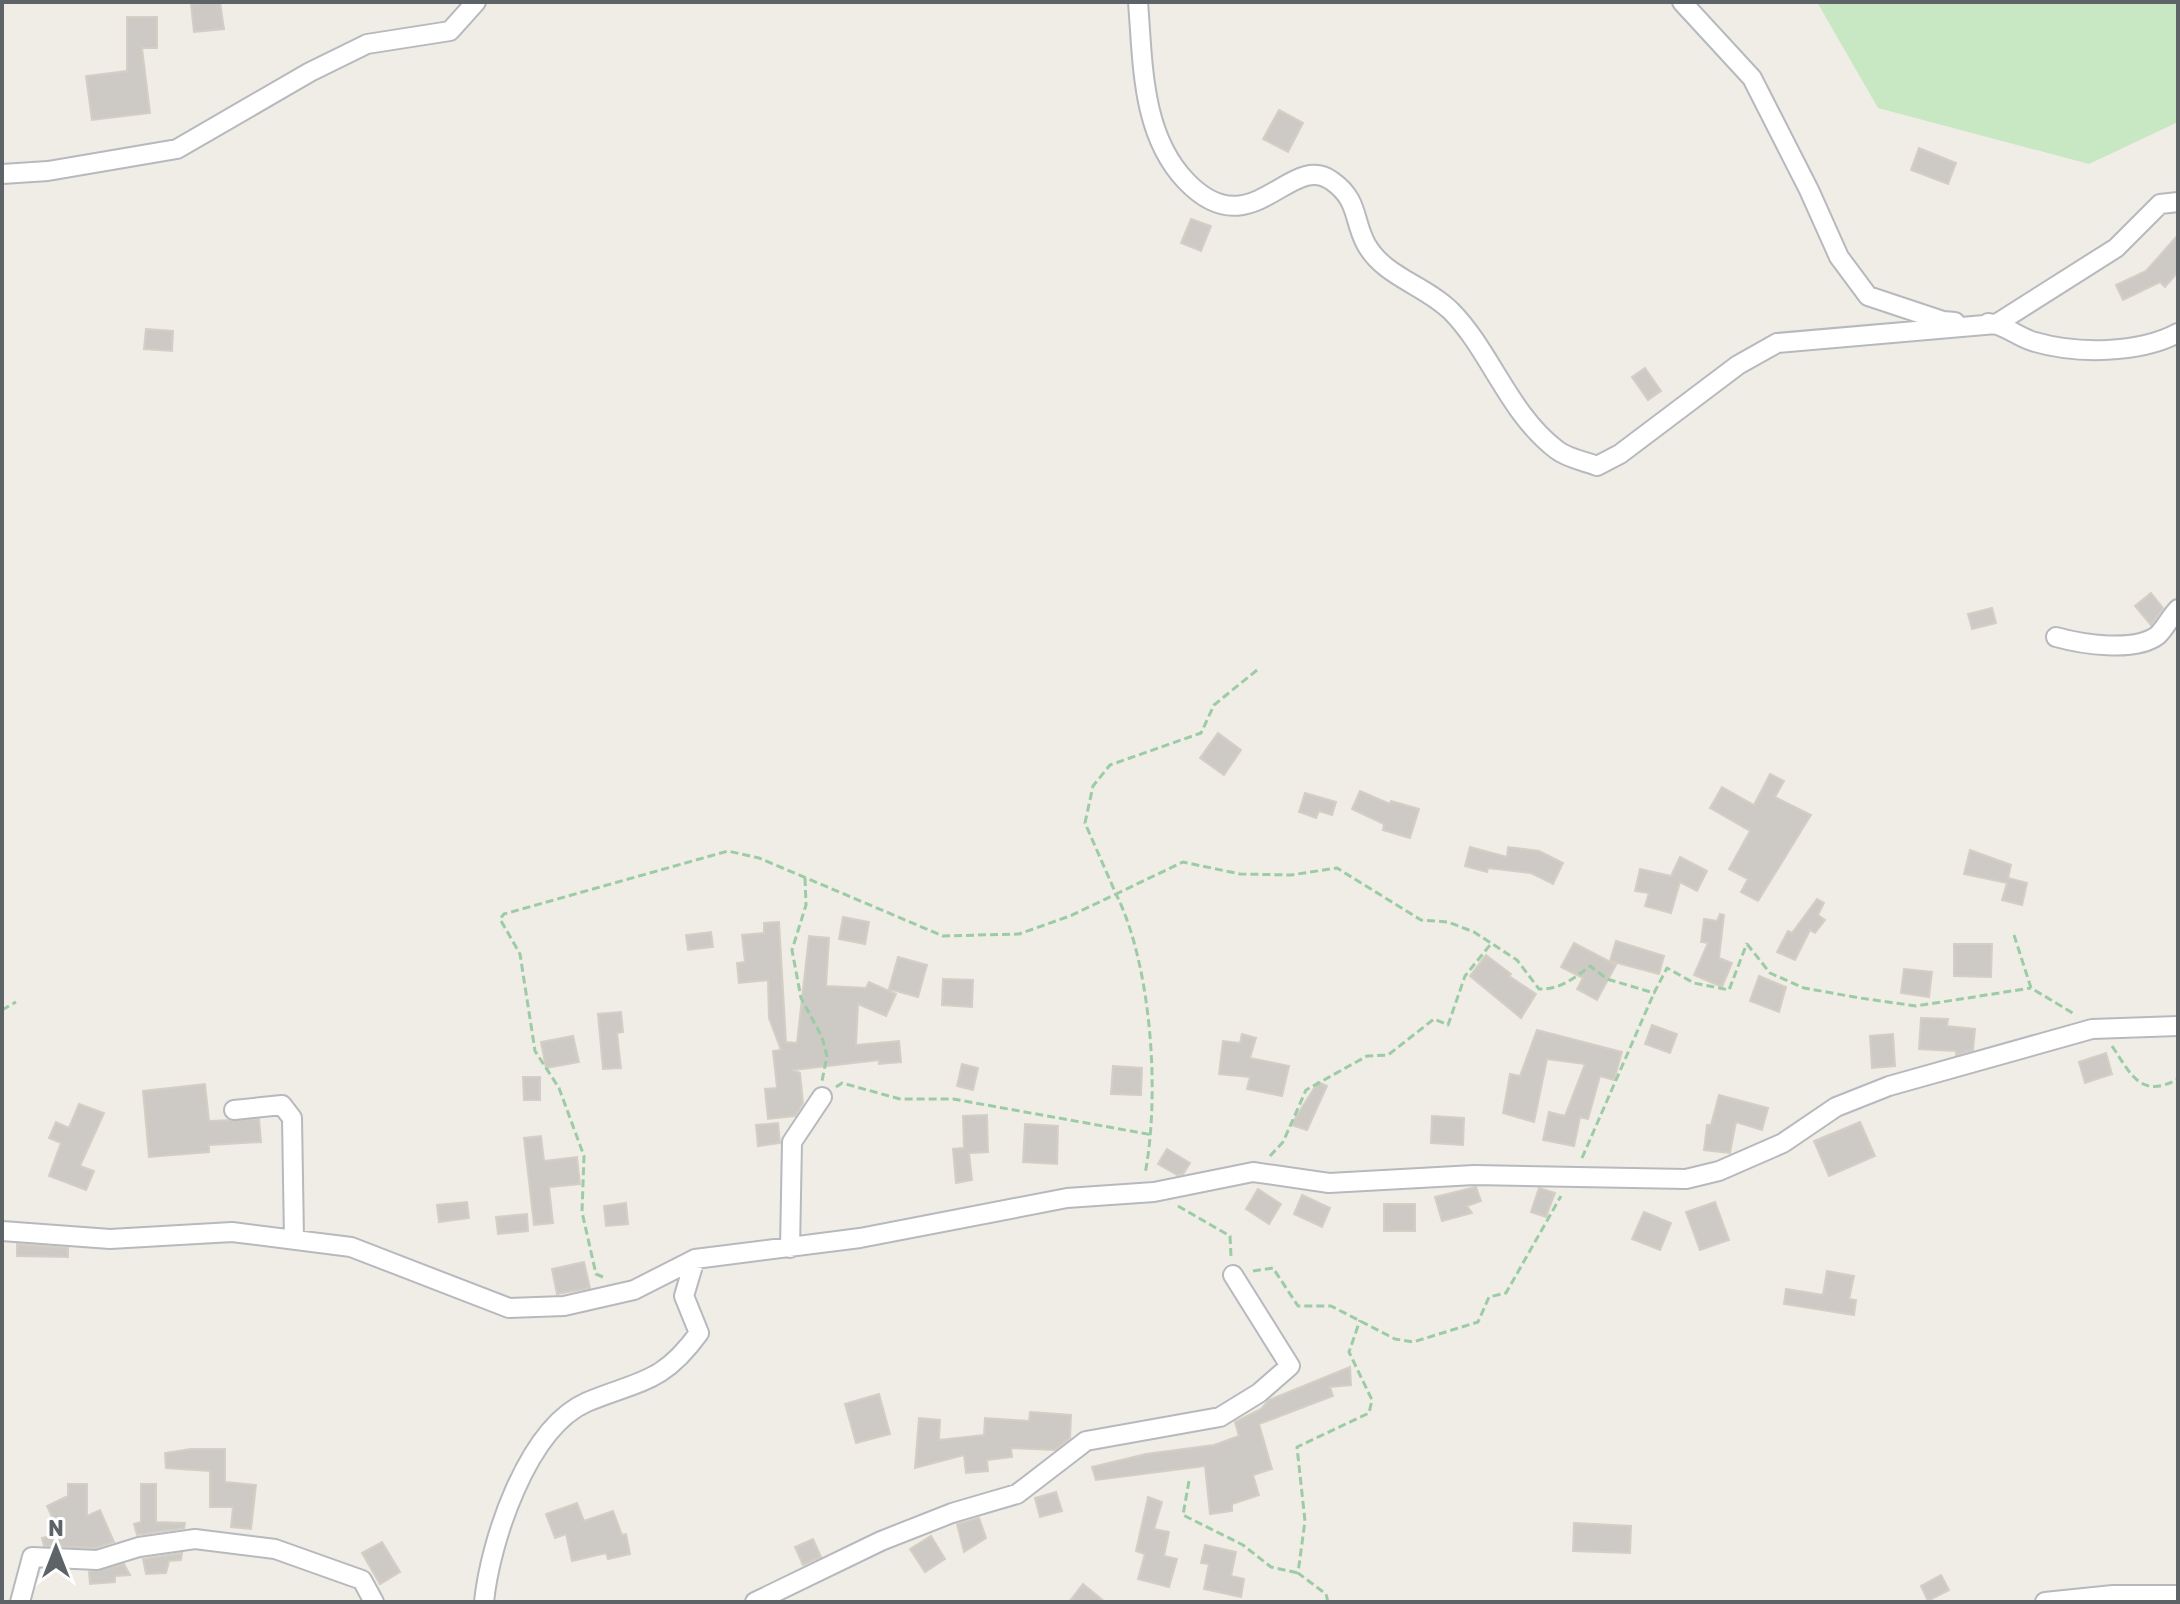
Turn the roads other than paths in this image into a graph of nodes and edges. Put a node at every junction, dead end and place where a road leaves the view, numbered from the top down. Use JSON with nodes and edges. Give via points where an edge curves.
{"nodes":[{"id":1,"x":476,"y":2,"type":"edge"},
{"id":2,"x":1138,"y":2,"type":"edge"},
{"id":3,"x":1682,"y":2,"type":"edge"},
{"id":4,"x":2,"y":174,"type":"edge"},
{"id":5,"x":2178,"y":202,"type":"edge"},
{"id":6,"x":1996,"y":324,"type":"junction"},
{"id":7,"x":2178,"y":333,"type":"edge"},
{"id":8,"x":2178,"y":609,"type":"edge"},
{"id":9,"x":2056,"y":637,"type":"dead end"},
{"id":10,"x":2178,"y":1026,"type":"edge"},
{"id":11,"x":822,"y":1097,"type":"road end"},
{"id":12,"x":234,"y":1110,"type":"dead end"},
{"id":13,"x":2,"y":1231,"type":"edge"},
{"id":14,"x":294,"y":1239,"type":"junction"},
{"id":15,"x":790,"y":1248,"type":"junction"},
{"id":16,"x":695,"y":1259,"type":"junction"},
{"id":17,"x":1233,"y":1275,"type":"dead end"},
{"id":18,"x":2178,"y":1595,"type":"edge"},
{"id":19,"x":20,"y":1602,"type":"edge"},
{"id":20,"x":374,"y":1602,"type":"edge"},
{"id":21,"x":484,"y":1602,"type":"edge"},
{"id":22,"x":755,"y":1602,"type":"edge"},
{"id":23,"x":2045,"y":1602,"type":"edge"}],
"edges":[{"from":1,"to":4,"type":"street","via":[[450,31],[367,44],[177,149]]},
{"from":2,"to":6,"type":"street","via":[[1153,121],[1186,182],[1222,208],[1240,207],[1308,175],[1331,179],[1355,205],[1365,243],[1385,268],[1452,311],[1528,422],[1559,452],[1597,466],[1777,343]]},
{"from":3,"to":6,"type":"street","via":[[1752,78],[1839,257],[1868,296],[1943,321]]},
{"from":5,"to":6,"type":"street","via":[[2160,204],[2116,248]]},
{"from":6,"to":7,"type":"street","via":[[2061,349],[2128,347]]},
{"from":8,"to":9,"type":"street","via":[[2157,636],[2130,643],[2089,645]]},
{"from":10,"to":15,"type":"street","via":[[2092,1029],[1889,1086],[1836,1107],[1783,1143],[1686,1179],[1474,1175],[1329,1183],[1253,1172],[1154,1192],[1067,1198]]},
{"from":11,"to":15,"type":"street","via":[[792,1142]]},
{"from":12,"to":14,"type":"street","via":[[282,1105],[292,1118]]},
{"from":13,"to":14,"type":"street","via":[[110,1239],[232,1232]]},
{"from":14,"to":16,"type":"street","via":[[351,1247],[509,1308],[564,1306],[634,1290]]},
{"from":15,"to":16,"type":"street"},
{"from":16,"to":21,"type":"street","via":[[684,1296],[699,1333],[679,1360],[644,1384],[584,1403],[526,1462],[487,1569]]},
{"from":17,"to":22,"type":"street","via":[[1290,1366],[1259,1393],[1220,1417],[1086,1441],[1017,1494],[881,1541]]},
{"from":18,"to":23,"type":"street"},
{"from":19,"to":20,"type":"street","via":[[32,1557],[97,1560],[195,1539],[303,1557],[362,1580]]}]}
